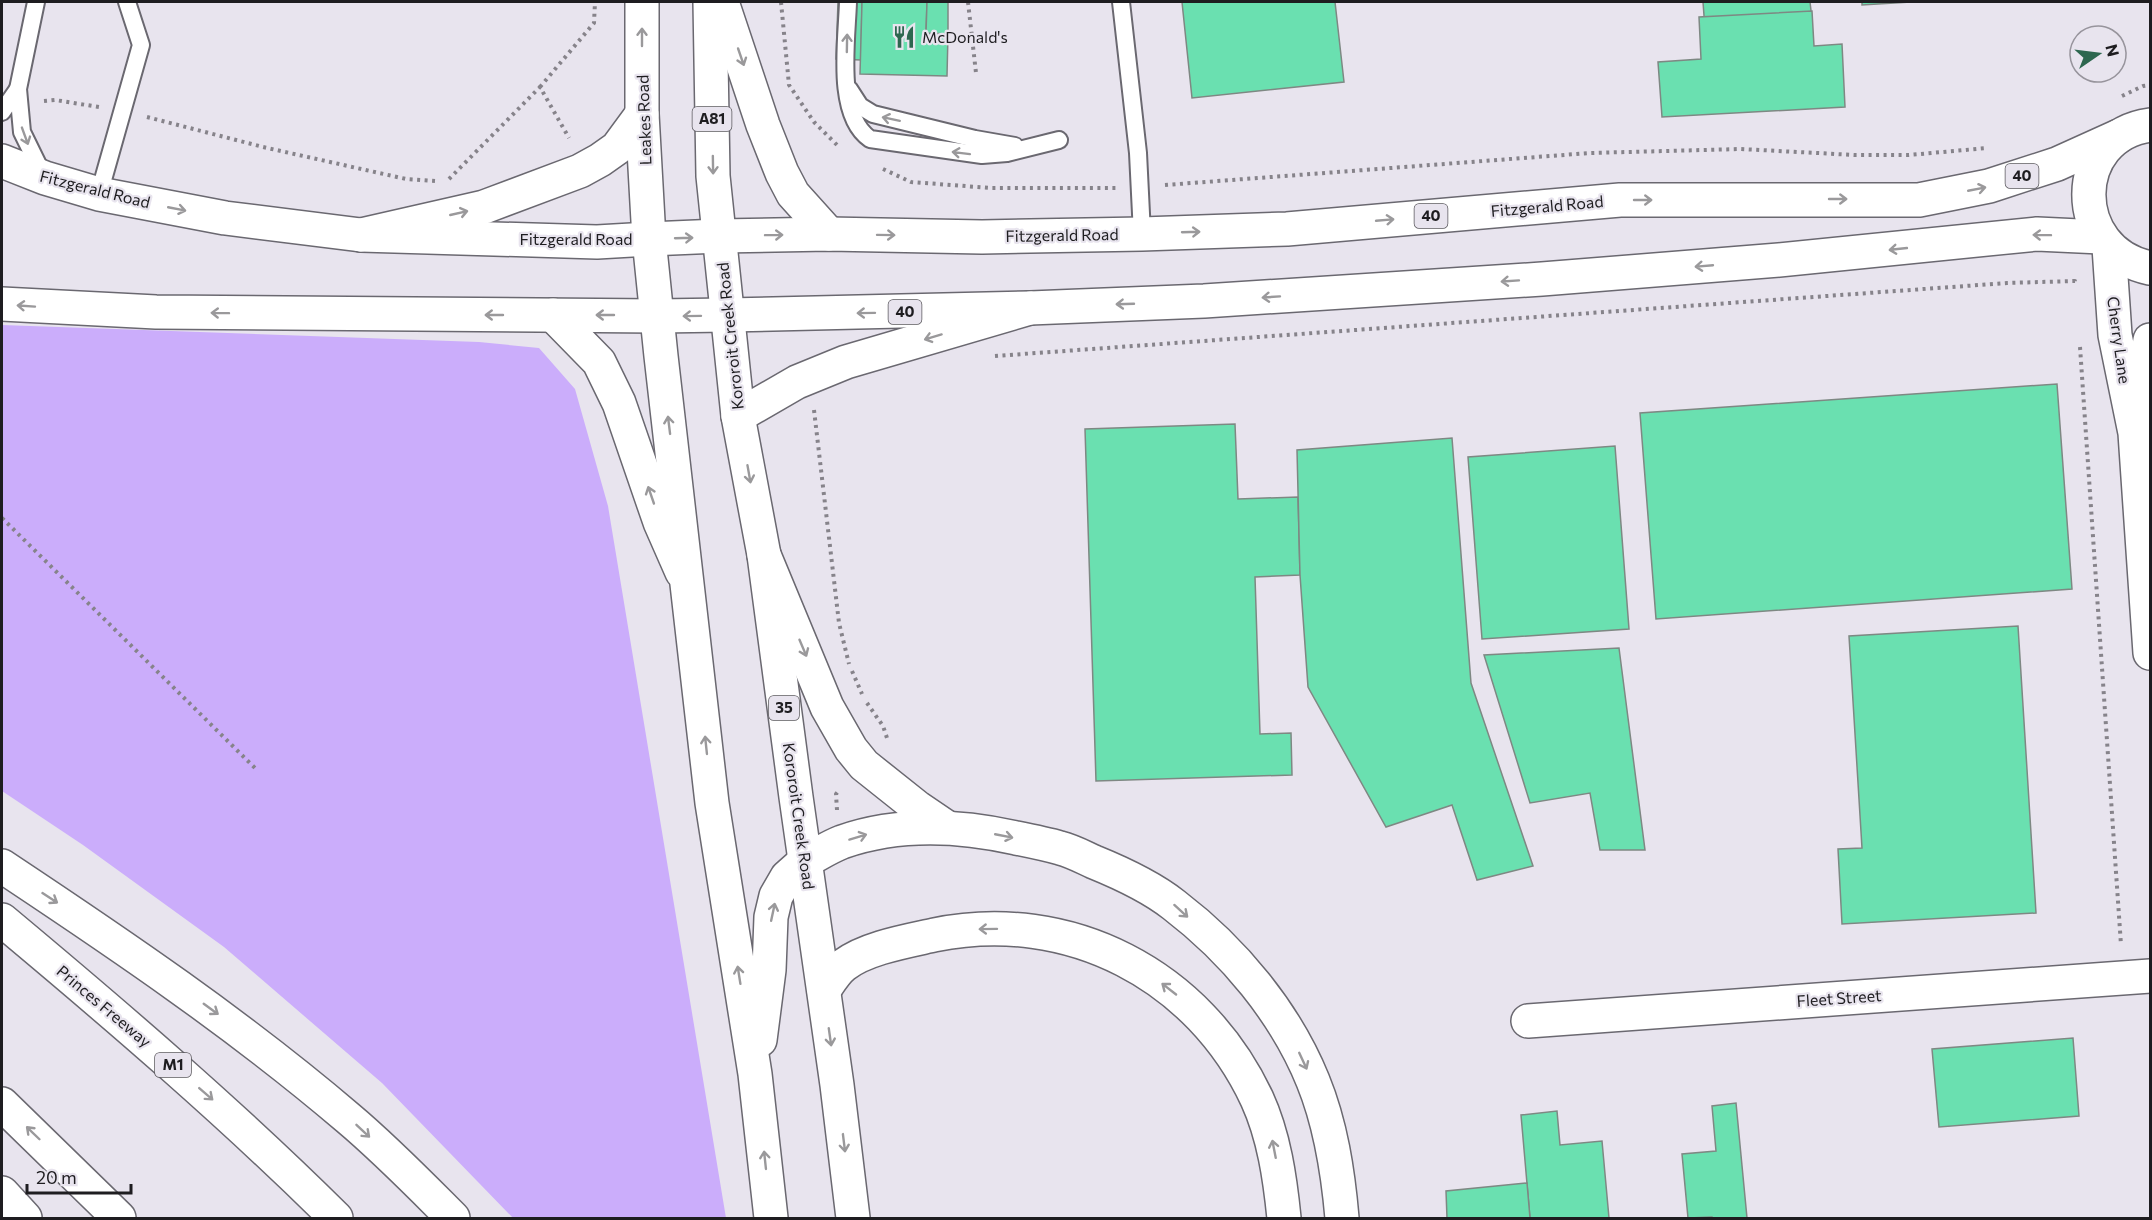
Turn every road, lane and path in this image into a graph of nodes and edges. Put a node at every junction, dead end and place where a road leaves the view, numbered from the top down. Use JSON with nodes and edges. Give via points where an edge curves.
{"nodes":[{"id":1,"x":36,"y":2,"type":"edge"},
{"id":2,"x":127,"y":2,"type":"edge"},
{"id":3,"x":595,"y":2,"type":"edge"},
{"id":4,"x":642,"y":2,"type":"edge"},
{"id":5,"x":710,"y":2,"type":"edge"},
{"id":6,"x":722,"y":2,"type":"edge"},
{"id":7,"x":781,"y":2,"type":"edge"},
{"id":8,"x":848,"y":2,"type":"edge"},
{"id":9,"x":968,"y":2,"type":"edge"},
{"id":10,"x":1120,"y":2,"type":"edge"},
{"id":11,"x":947,"y":40,"type":"dead end"},
{"id":12,"x":972,"y":40,"type":"junction"},
{"id":13,"x":976,"y":73,"type":"dead end"},
{"id":14,"x":846,"y":83,"type":"junction"},
{"id":15,"x":540,"y":87,"type":"junction"},
{"id":16,"x":18,"y":96,"type":"junction"},
{"id":17,"x":123,"y":111,"type":"junction"},
{"id":18,"x":2,"y":112,"type":"edge"},
{"id":19,"x":642,"y":114,"type":"junction"},
{"id":20,"x":2151,"y":125,"type":"edge"},
{"id":21,"x":2119,"y":136,"type":"junction"},
{"id":22,"x":1059,"y":140,"type":"dead end"},
{"id":23,"x":559,"y":142,"type":"dead end"},
{"id":24,"x":1031,"y":148,"type":"junction"},
{"id":25,"x":1963,"y":151,"type":"dead end"},
{"id":26,"x":845,"y":152,"type":"dead end"},
{"id":27,"x":2,"y":161,"type":"edge"},
{"id":28,"x":873,"y":165,"type":"dead end"},
{"id":29,"x":463,"y":176,"type":"dead end"},
{"id":30,"x":45,"y":178,"type":"junction"},
{"id":31,"x":447,"y":180,"type":"junction"},
{"id":32,"x":1140,"y":186,"type":"junction"},
{"id":33,"x":99,"y":194,"type":"junction"},
{"id":34,"x":829,"y":234,"type":"junction"},
{"id":35,"x":1142,"y":234,"type":"junction"},
{"id":36,"x":361,"y":235,"type":"junction"},
{"id":37,"x":719,"y":236,"type":"junction"},
{"id":38,"x":649,"y":239,"type":"junction"},
{"id":39,"x":2105,"y":242,"type":"junction"},
{"id":40,"x":2151,"y":268,"type":"edge"},
{"id":41,"x":2076,"y":290,"type":"dead end"},
{"id":42,"x":2,"y":304,"type":"edge"},
{"id":43,"x":1029,"y":308,"type":"junction"},
{"id":44,"x":553,"y":315,"type":"junction"},
{"id":45,"x":727,"y":315,"type":"junction"},
{"id":46,"x":657,"y":316,"type":"junction"},
{"id":47,"x":2080,"y":339,"type":"dead end"},
{"id":48,"x":2151,"y":340,"type":"edge"},
{"id":49,"x":994,"y":356,"type":"dead end"},
{"id":50,"x":738,"y":416,"type":"junction"},
{"id":51,"x":2135,"y":433,"type":"junction"},
{"id":52,"x":2,"y":518,"type":"edge"},
{"id":53,"x":764,"y":555,"type":"junction"},
{"id":54,"x":689,"y":588,"type":"junction"},
{"id":55,"x":2151,"y":653,"type":"edge"},
{"id":56,"x":257,"y":771,"type":"dead end"},
{"id":57,"x":946,"y":827,"type":"junction"},
{"id":58,"x":805,"y":861,"type":"junction"},
{"id":59,"x":2,"y":866,"type":"edge"},
{"id":60,"x":2,"y":920,"type":"edge"},
{"id":61,"x":2137,"y":977,"type":"edge"},
{"id":62,"x":824,"y":990,"type":"junction"},
{"id":63,"x":1528,"y":1021,"type":"dead end"},
{"id":64,"x":755,"y":1074,"type":"junction"},
{"id":65,"x":2,"y":1104,"type":"edge"},
{"id":66,"x":2,"y":1193,"type":"edge"},
{"id":67,"x":26,"y":1218,"type":"edge"},
{"id":68,"x":119,"y":1218,"type":"edge"},
{"id":69,"x":336,"y":1218,"type":"edge"},
{"id":70,"x":453,"y":1218,"type":"edge"},
{"id":71,"x":771,"y":1218,"type":"edge"},
{"id":72,"x":853,"y":1218,"type":"edge"},
{"id":73,"x":1284,"y":1218,"type":"edge"},
{"id":74,"x":1342,"y":1218,"type":"edge"}],
"edges":[{"from":1,"to":16,"type":"lane"},
{"from":2,"to":17,"type":"lane","via":[[141,45]]},
{"from":3,"to":15,"type":"path","via":[[594,23]]},
{"from":19,"to":4,"type":"main road","name":"Leakes Road","one_way":true},
{"from":5,"to":37,"type":"main road","number":"A81","one_way":true,"via":[[713,176]]},
{"from":6,"to":34,"type":"main road","one_way":true,"via":[[782,173],[794,194]]},
{"from":7,"to":26,"type":"path","via":[[789,85],[814,122]]},
{"from":14,"to":8,"type":"lane","one_way":true},
{"from":9,"to":12,"type":"path"},
{"from":10,"to":32,"type":"lane"},
{"from":11,"to":12,"type":"path"},
{"from":12,"to":13,"type":"path"},
{"from":24,"to":14,"type":"lane","one_way":true,"via":[[873,114],[860,106]]},
{"from":24,"to":14,"type":"lane","one_way":true,"via":[[982,155],[870,139],[854,121]]},
{"from":15,"to":23,"type":"path","via":[[570,138]]},
{"from":15,"to":31,"type":"path"},
{"from":16,"to":17,"type":"path"},
{"from":16,"to":18,"type":"lane"},
{"from":16,"to":30,"type":"lane","one_way":true,"via":[[22,132]]},
{"from":17,"to":31,"type":"path","via":[[406,179]]},
{"from":17,"to":33,"type":"lane"},
{"from":36,"to":19,"type":"main road","one_way":true,"via":[[484,207],[580,171],[617,148]]},
{"from":19,"to":38,"type":"main road","name":"Leakes Road"},
{"from":20,"to":21,"type":"main road","number":"40"},
{"from":35,"to":21,"type":"main road","name":"Fitzgerald Road","number":"40","one_way":true,"via":[[1287,229],[1620,200],[1919,200],[1989,186],[2057,164]]},
{"from":21,"to":39,"type":"main road","number":"40","via":[[2103,152],[2092,172],[2088,194],[2091,216]]},
{"from":22,"to":24,"type":"lane"},
{"from":25,"to":32,"type":"path","via":[[1909,155],[1741,149],[1590,153]]},
{"from":27,"to":30,"type":"main road","name":"Fitzgerald Road"},
{"from":28,"to":32,"type":"path","via":[[911,182],[991,188]]},
{"from":29,"to":31,"type":"path"},
{"from":30,"to":33,"type":"main road","name":"Fitzgerald Road"},
{"from":32,"to":35,"type":"lane"},
{"from":33,"to":36,"type":"main road","name":"Fitzgerald Road","one_way":true,"via":[[225,218]]},
{"from":34,"to":35,"type":"main road","name":"Fitzgerald Road","number":"40","one_way":true},
{"from":37,"to":34,"type":"main road","name":"Fitzgerald Road","number":"40","one_way":true},
{"from":36,"to":38,"type":"main road","name":"Fitzgerald Road","via":[[597,242]]},
{"from":38,"to":37,"type":"main road","name":"Fitzgerald Road","one_way":true},
{"from":37,"to":45,"type":"main road","name":"Kororoit Creek Road"},
{"from":38,"to":46,"type":"main road"},
{"from":39,"to":40,"type":"main road","number":"40","via":[[2127,260]]},
{"from":39,"to":43,"type":"main road","number":"40","one_way":true,"via":[[2037,234],[1542,279]]},
{"from":39,"to":51,"type":"main road","name":"Cherry Lane","via":[[2115,335]]},
{"from":41,"to":49,"type":"path","via":[[2075,281],[2007,283]]},
{"from":44,"to":42,"type":"main road","one_way":true,"via":[[167,312]]},
{"from":43,"to":45,"type":"main road","number":"40","one_way":true},
{"from":43,"to":50,"type":"main road","one_way":true,"via":[[846,362],[797,382]]},
{"from":46,"to":44,"type":"main road","one_way":true},
{"from":54,"to":44,"type":"main road","one_way":true,"via":[[660,522],[619,403],[599,362]]},
{"from":45,"to":46,"type":"main road","one_way":true},
{"from":45,"to":50,"type":"main road","name":"Kororoit Creek Road","number":"35"},
{"from":54,"to":46,"type":"main road","one_way":true},
{"from":47,"to":61,"type":"path"},
{"from":48,"to":51,"type":"main road","name":"Cherry Lane"},
{"from":50,"to":53,"type":"main road","name":"Kororoit Creek Road","number":"35","one_way":true},
{"from":51,"to":55,"type":"main road","name":"Cherry Lane"},
{"from":52,"to":56,"type":"path"},
{"from":53,"to":57,"type":"main road","one_way":true,"via":[[827,707],[851,749],[873,773]]},
{"from":53,"to":58,"type":"main road","name":"Kororoit Creek Road","number":"35"},
{"from":64,"to":54,"type":"main road","one_way":true,"via":[[712,803]]},
{"from":58,"to":57,"type":"main road","one_way":true,"via":[[839,843],[874,832]]},
{"from":57,"to":74,"type":"main road","one_way":true,"via":[[1062,848],[1122,873],[1173,904],[1218,944],[1256,984],[1293,1038],[1314,1082],[1336,1162]]},
{"from":58,"to":62,"type":"main road","name":"Kororoit Creek Road","number":"35"},
{"from":64,"to":58,"type":"main road","one_way":true,"via":[[769,970],[771,917],[776,896],[787,877]]},
{"from":59,"to":70,"type":"main road","one_way":true,"via":[[211,1009],[277,1060],[350,1119]]},
{"from":60,"to":69,"type":"main road","name":"Princes Freeway","number":"M1","one_way":true,"via":[[232,1117]]},
{"from":61,"to":63,"type":"main road","name":"Fleet Street"},
{"from":62,"to":72,"type":"main road","name":"Kororoit Creek Road","number":"35","one_way":true},
{"from":73,"to":62,"type":"main road","one_way":true,"via":[[1272,1140],[1258,1100],[1240,1066],[1218,1036],[1167,986],[1110,951],[1064,936],[1028,930],[988,928],[951,932],[855,958],[842,966]]},
{"from":71,"to":64,"type":"main road","one_way":true},
{"from":68,"to":65,"type":"main road","one_way":true},
{"from":66,"to":67,"type":"main road"}]}
